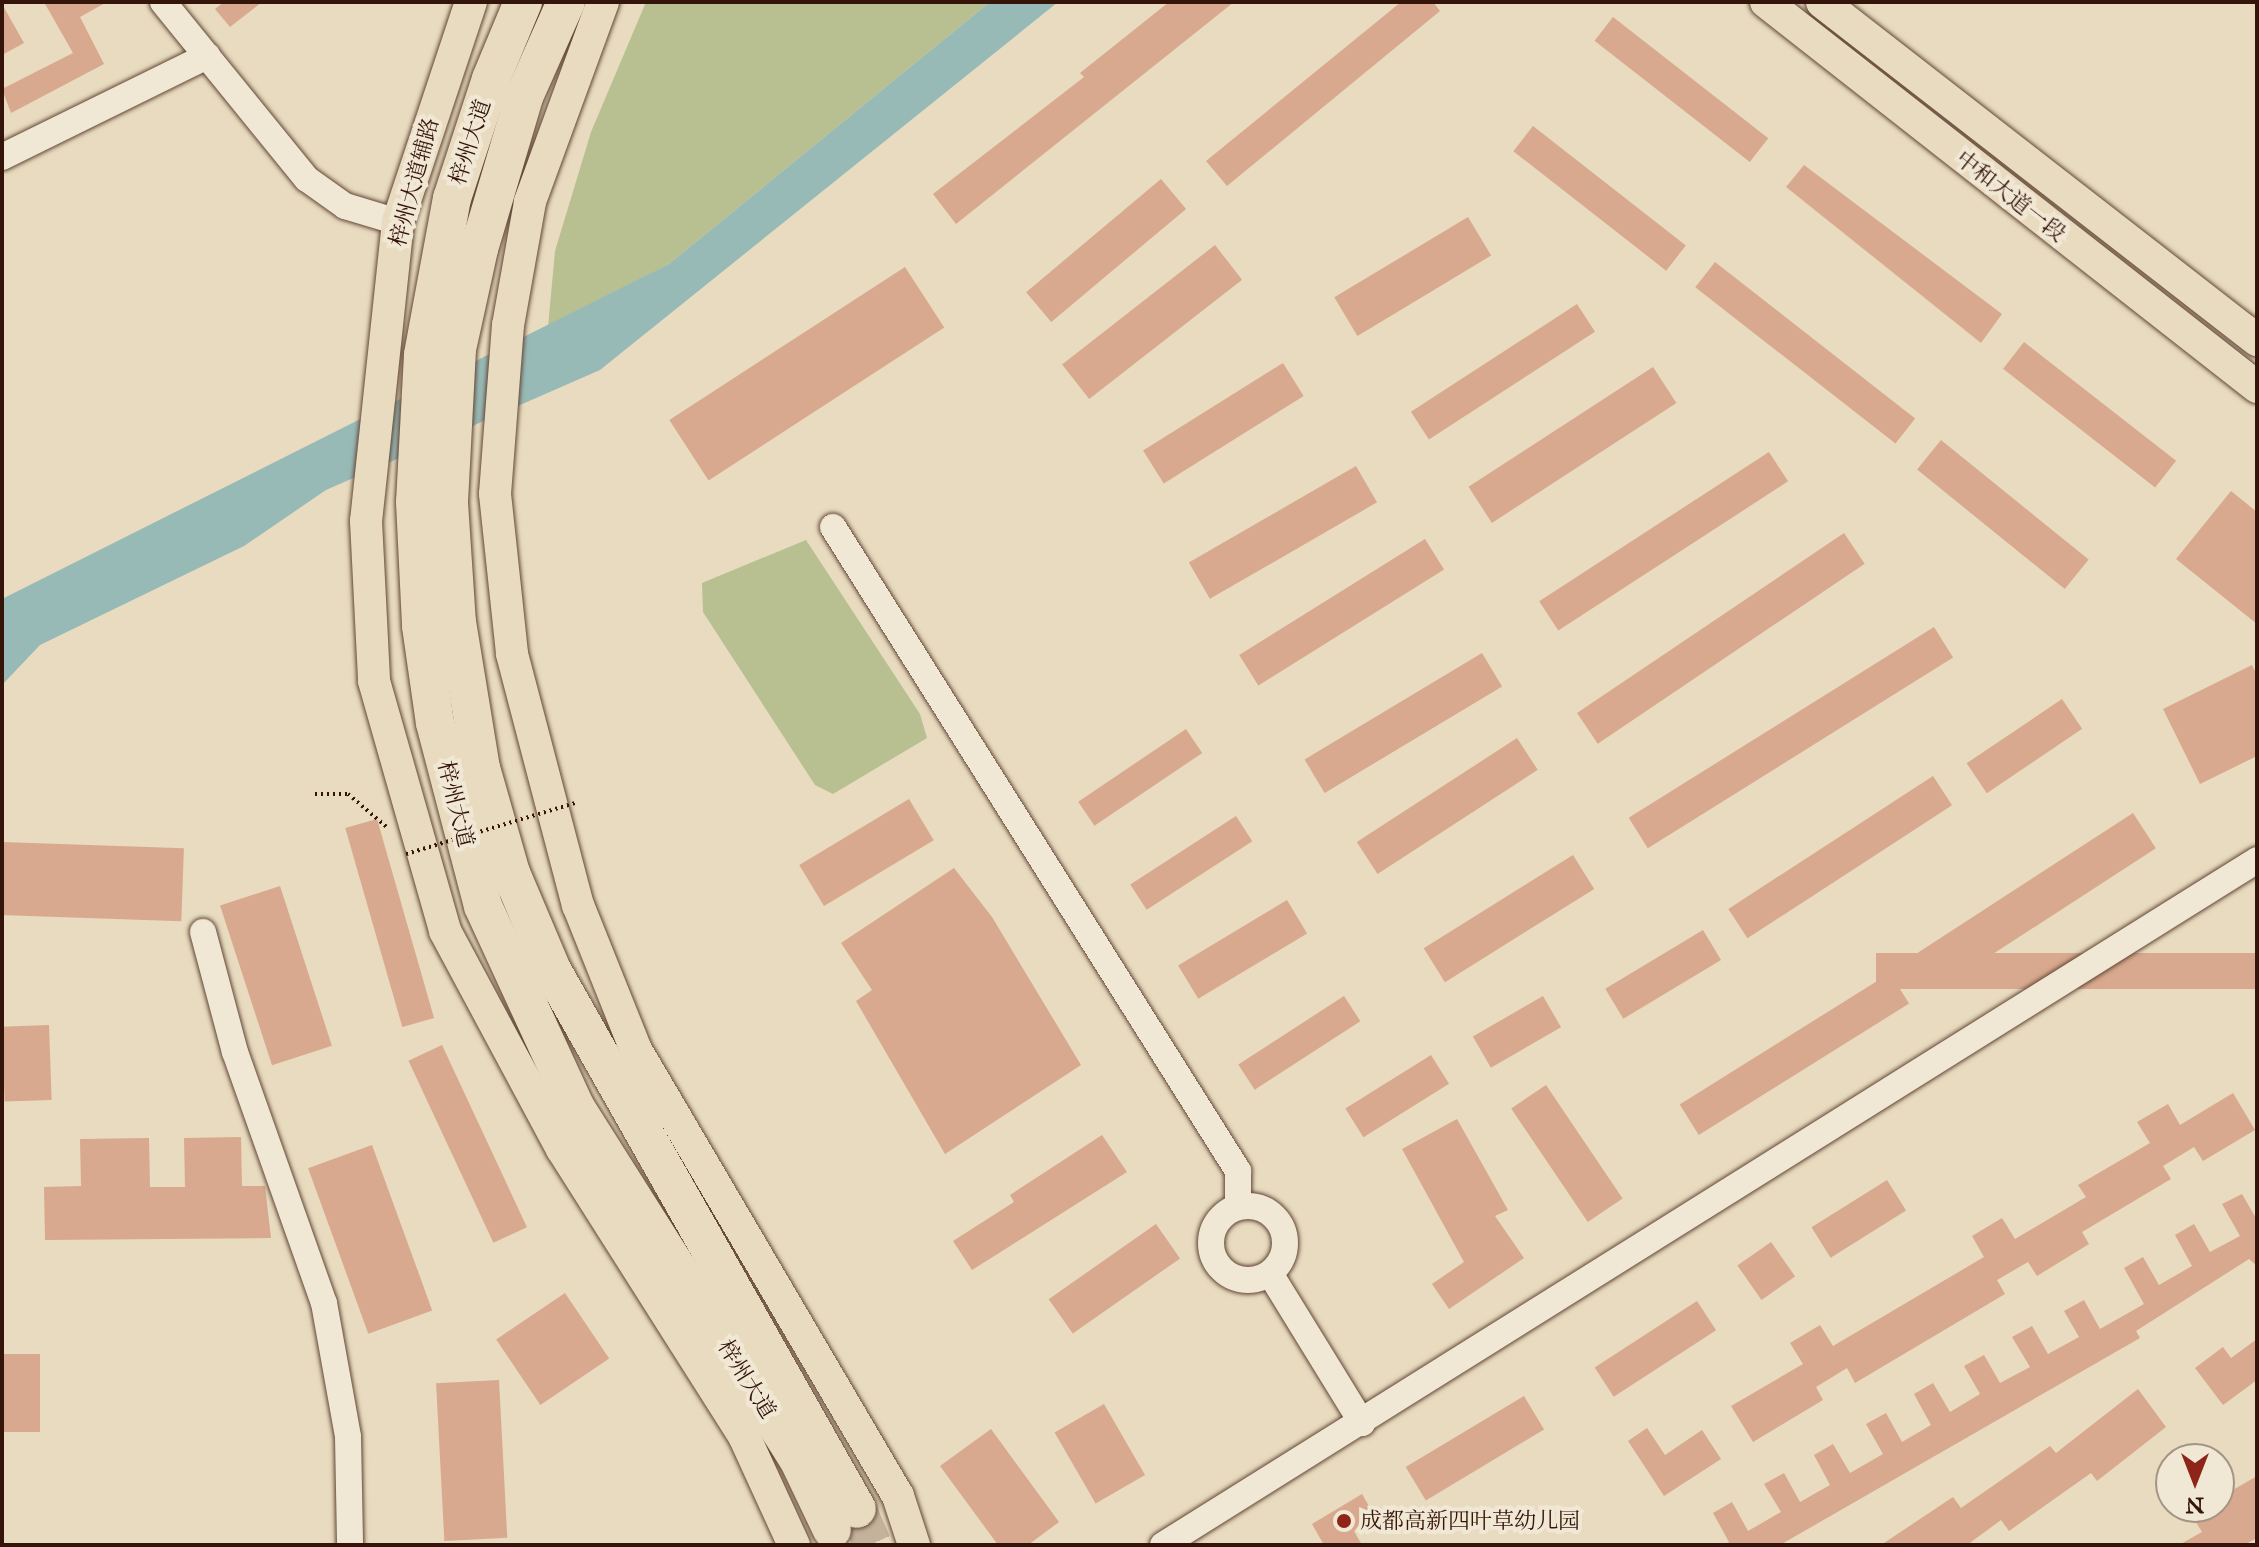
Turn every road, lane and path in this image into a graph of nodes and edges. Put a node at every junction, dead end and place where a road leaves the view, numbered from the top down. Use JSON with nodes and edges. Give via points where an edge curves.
{"nodes":[{"id":1,"x":163,"y":2,"type":"edge"},
{"id":2,"x":471,"y":2,"type":"edge"},
{"id":3,"x":523,"y":2,"type":"edge"},
{"id":4,"x":566,"y":2,"type":"edge"},
{"id":5,"x":603,"y":2,"type":"edge"},
{"id":6,"x":1766,"y":2,"type":"edge"},
{"id":7,"x":1822,"y":2,"type":"edge"},
{"id":8,"x":207,"y":56,"type":"junction"},
{"id":9,"x":2,"y":157,"type":"edge"},
{"id":10,"x":398,"y":222,"type":"junction"},
{"id":11,"x":2257,"y":340,"type":"edge"},
{"id":12,"x":440,"y":352,"type":"junction"},
{"id":13,"x":2257,"y":387,"type":"edge"},
{"id":14,"x":833,"y":527,"type":"dead end"},
{"id":15,"x":315,"y":794,"type":"dead end"},
{"id":16,"x":575,"y":803,"type":"dead end"},
{"id":17,"x":391,"y":831,"type":"dead end"},
{"id":18,"x":399,"y":842,"type":"dead end"},
{"id":19,"x":2257,"y":860,"type":"edge"},
{"id":20,"x":203,"y":932,"type":"dead end"},
{"id":21,"x":1238,"y":1206,"type":"junction"},
{"id":22,"x":1271,"y":1275,"type":"junction"},
{"id":23,"x":1362,"y":1423,"type":"junction"},
{"id":24,"x":844,"y":1519,"type":"tunnel mouth"},
{"id":25,"x":350,"y":1545,"type":"edge"},
{"id":26,"x":794,"y":1545,"type":"edge"},
{"id":27,"x":914,"y":1545,"type":"edge"},
{"id":28,"x":1163,"y":1545,"type":"edge"}],
"edges":[{"from":1,"to":8,"type":"street"},
{"from":2,"to":10,"type":"main road","name":"梓州大道辅路"},
{"from":3,"to":12,"type":"highway","name":"梓州大道","via":[[452,198]]},
{"from":4,"to":12,"type":"highway","name":"梓州大道","via":[[524,97],[479,249]]},
{"from":5,"to":27,"type":"main road","via":[[530,202],[508,325],[495,494],[512,654],[590,934],[636,1050],[898,1496]]},
{"from":6,"to":13,"type":"main road","name":"中和大道一段"},
{"from":7,"to":11,"type":"main road","name":"中和大道一段"},
{"from":8,"to":9,"type":"street"},
{"from":8,"to":10,"type":"street","via":[[307,179],[345,206]]},
{"from":10,"to":26,"type":"main road","name":"梓州大道辅路","via":[[366,521],[374,681],[445,931],[562,1149],[744,1436]]},
{"from":12,"to":24,"type":"highway","name":"梓州大道","via":[[421,626],[435,723],[483,906],[576,1108],[800,1463]]},
{"from":14,"to":21,"type":"street","via":[[1238,1171]]},
{"from":15,"to":17,"type":"path","via":[[348,794]]},
{"from":16,"to":18,"type":"path","bridge":true,"via":[[406,854]]},
{"from":19,"to":23,"type":"street"},
{"from":20,"to":25,"type":"street","via":[[235,1052],[324,1303],[348,1437]]},
{"from":21,"to":22,"type":"street","via":[[1265,1208],[1283,1227],[1286,1253]]},
{"from":21,"to":22,"type":"street","via":[[1217,1221],[1210,1247],[1221,1271],[1245,1282]]},
{"from":22,"to":23,"type":"street"},
{"from":23,"to":28,"type":"street"}]}
